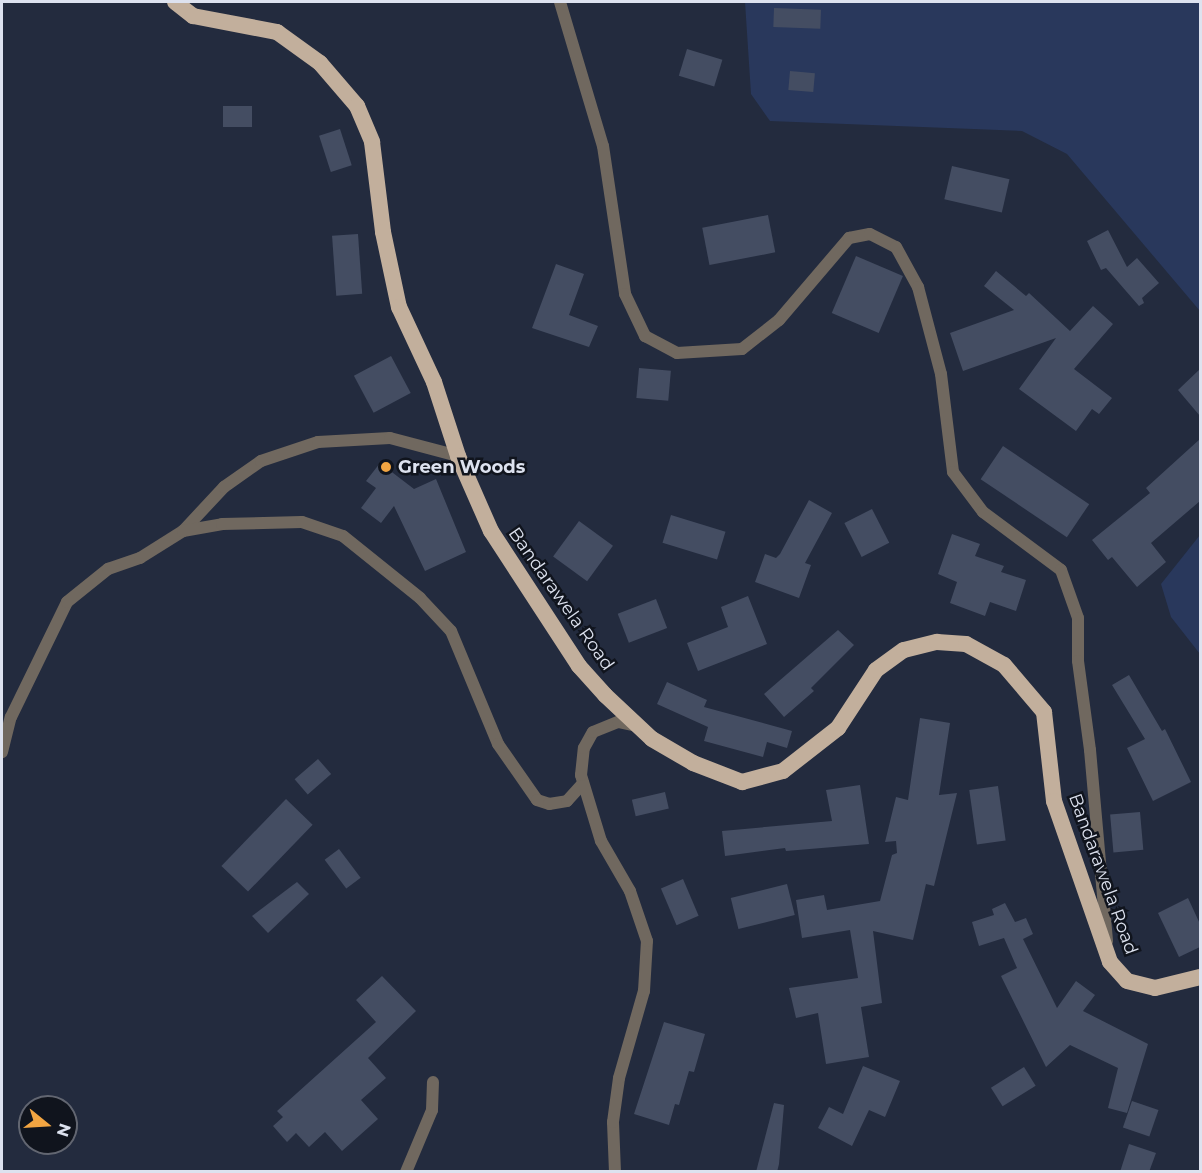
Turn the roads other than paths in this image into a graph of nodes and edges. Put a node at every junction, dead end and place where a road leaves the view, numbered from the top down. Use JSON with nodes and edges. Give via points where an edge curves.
{"nodes":[{"id":1,"x":175,"y":2,"type":"edge"},
{"id":2,"x":561,"y":2,"type":"edge"},
{"id":3,"x":458,"y":456,"type":"junction"},
{"id":4,"x":183,"y":531,"type":"junction"},
{"id":5,"x":638,"y":726,"type":"junction"},
{"id":6,"x":2,"y":752,"type":"edge"},
{"id":7,"x":583,"y":783,"type":"junction"},
{"id":8,"x":1108,"y":951,"type":"junction"},
{"id":9,"x":1200,"y":977,"type":"edge"},
{"id":10,"x":433,"y":1082,"type":"dead end"},
{"id":11,"x":406,"y":1172,"type":"edge"},
{"id":12,"x":615,"y":1172,"type":"edge"}],
"edges":[{"from":1,"to":3,"type":"highway","name":"Bandarawela Road","via":[[193,16],[277,32],[320,63],[357,106],[372,142],[383,232],[399,307],[434,382]]},
{"from":2,"to":8,"type":"lane","via":[[603,146],[625,294],[645,336],[677,353],[742,349],[779,320],[849,238],[870,234],[896,247],[918,287],[941,374],[953,472],[983,512],[1061,570],[1078,618],[1077,661],[1090,750]]},
{"from":3,"to":4,"type":"lane","via":[[390,438],[318,442],[261,461],[224,487]]},
{"from":3,"to":5,"type":"highway","name":"Bandarawela Road","via":[[491,531],[579,666]]},
{"from":4,"to":6,"type":"lane","via":[[140,558],[108,569],[66,602],[11,717]]},
{"from":4,"to":7,"type":"lane","via":[[222,524],[302,522],[344,536],[420,598],[450,631],[498,744],[537,800],[549,804],[567,801]]},
{"from":5,"to":7,"type":"lane","via":[[618,723],[593,732],[584,748]]},
{"from":5,"to":8,"type":"highway","name":"Bandarawela Road","via":[[693,763],[742,782],[783,771],[838,728],[876,670],[904,650],[937,642],[966,644],[1004,665],[1044,712],[1054,801]]},
{"from":7,"to":12,"type":"lane","via":[[601,842],[630,891],[647,941],[644,991],[619,1077],[613,1122]]},
{"from":8,"to":9,"type":"highway","name":"Bandarawela Road","via":[[1110,962],[1127,981],[1155,988]]},
{"from":10,"to":11,"type":"lane","via":[[432,1110]]}]}
